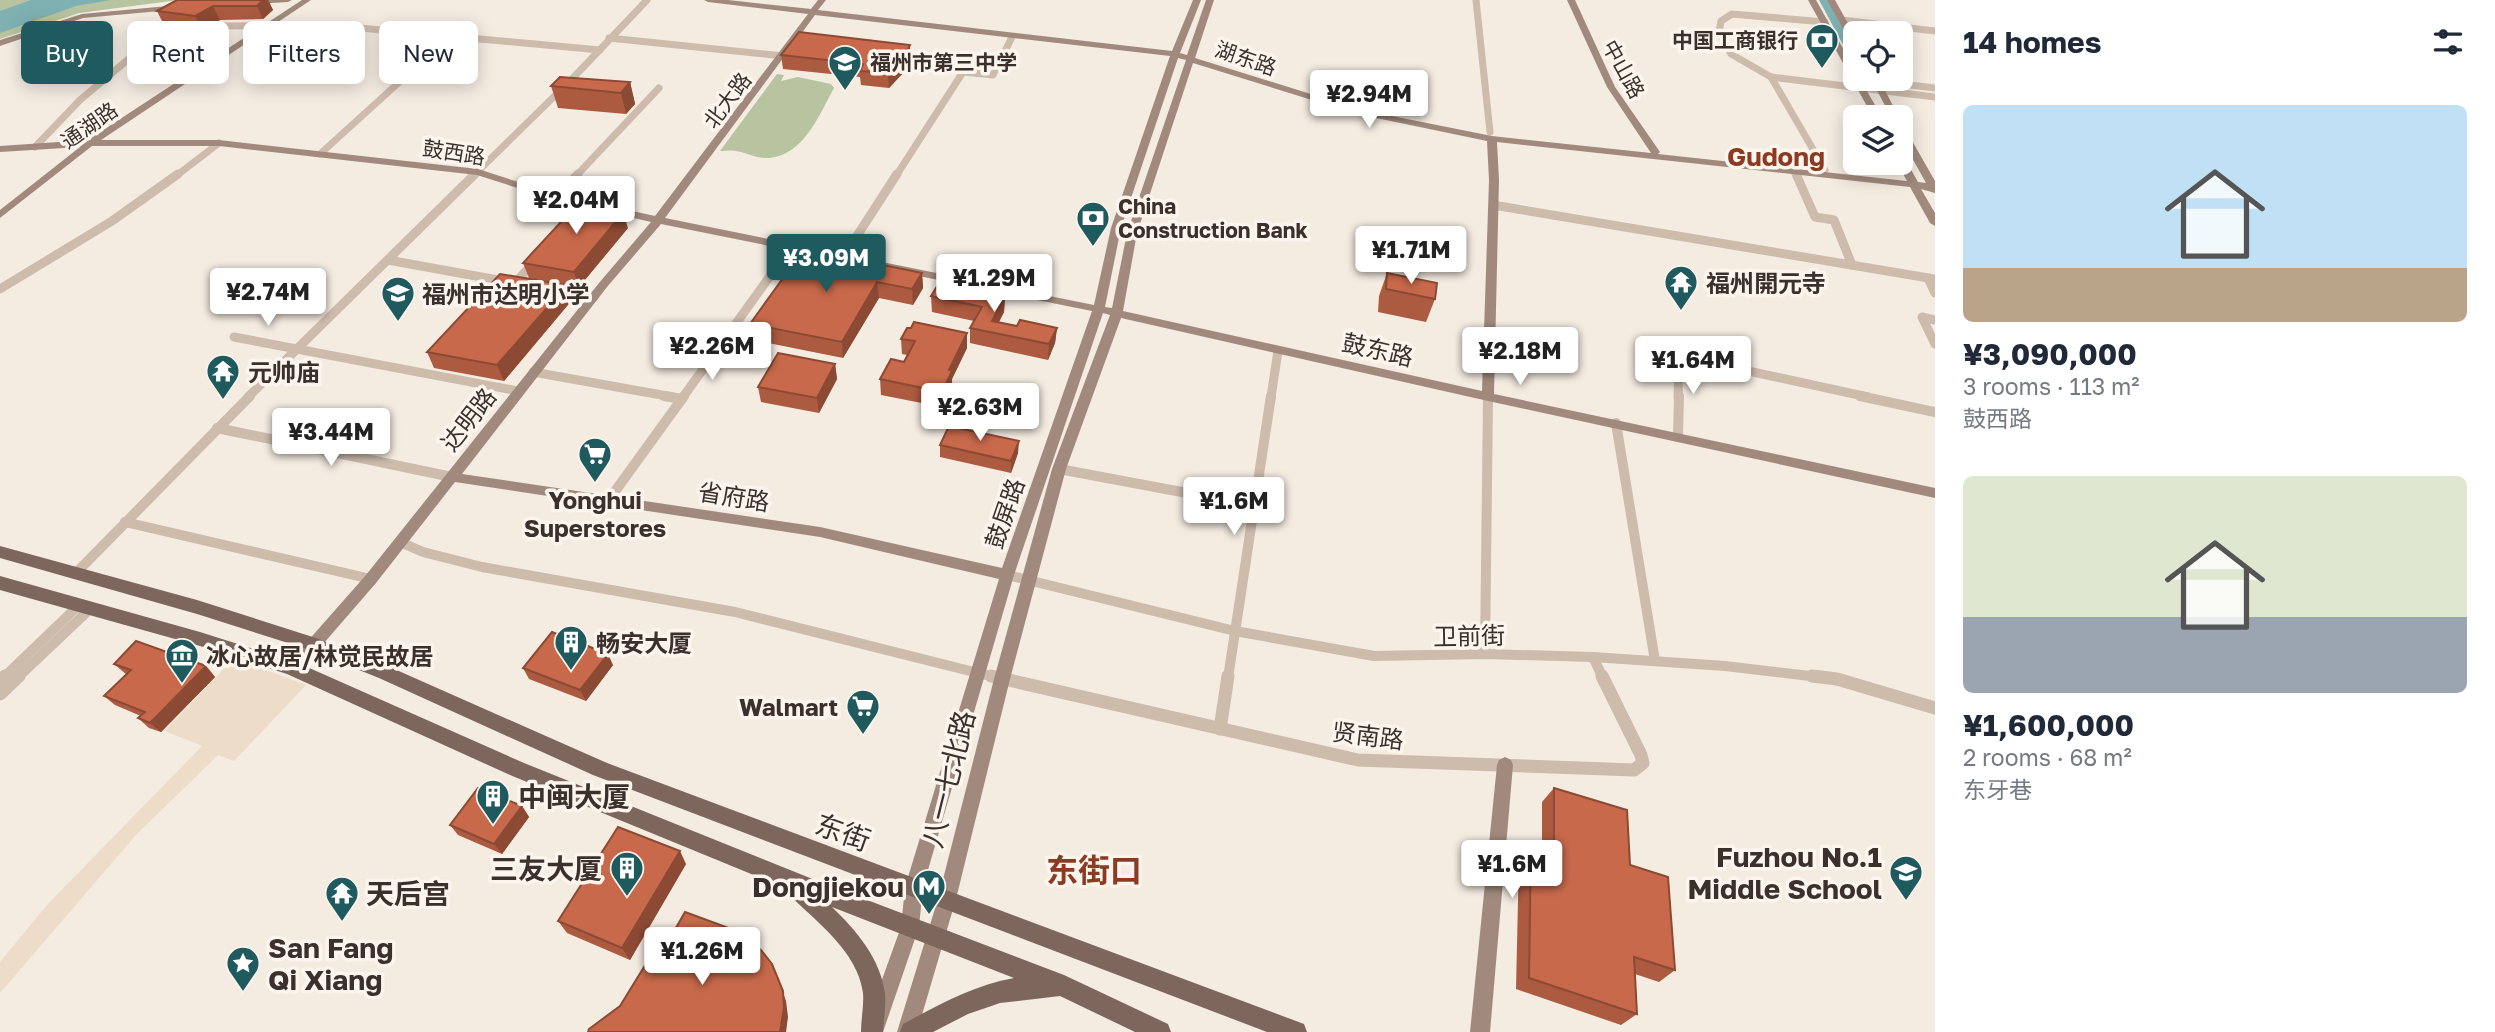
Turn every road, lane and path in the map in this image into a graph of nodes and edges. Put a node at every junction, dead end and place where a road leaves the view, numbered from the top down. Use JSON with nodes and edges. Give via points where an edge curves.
{"nodes":[{"id":1,"x":288,"y":0,"type":"edge"},
{"id":2,"x":307,"y":0,"type":"edge"},
{"id":3,"x":647,"y":0,"type":"edge"},
{"id":4,"x":708,"y":0,"type":"edge"},
{"id":5,"x":743,"y":0,"type":"edge"},
{"id":6,"x":1197,"y":0,"type":"edge"},
{"id":7,"x":1210,"y":0,"type":"edge"},
{"id":8,"x":1476,"y":0,"type":"edge"},
{"id":9,"x":1571,"y":0,"type":"edge"},
{"id":10,"x":1812,"y":0,"type":"edge"},
{"id":11,"x":1831,"y":0,"type":"edge"},
{"id":12,"x":236,"y":3,"type":"edge"},
{"id":13,"x":185,"y":5,"type":"edge"},
{"id":14,"x":818,"y":7,"type":"edge"},
{"id":15,"x":1843,"y":20,"type":"joint"},
{"id":16,"x":277,"y":21,"type":"edge"},
{"id":17,"x":1825,"y":22,"type":"junction"},
{"id":18,"x":243,"y":27,"type":"edge"},
{"id":19,"x":1935,"y":31,"type":"edge"},
{"id":20,"x":1012,"y":37,"type":"junction"},
{"id":21,"x":609,"y":38,"type":"junction"},
{"id":22,"x":478,"y":39,"type":"edge"},
{"id":23,"x":0,"y":42,"type":"edge"},
{"id":24,"x":243,"y":43,"type":"edge"},
{"id":25,"x":600,"y":50,"type":"junction"},
{"id":26,"x":1183,"y":54,"type":"junction"},
{"id":27,"x":1843,"y":55,"type":"edge"},
{"id":28,"x":783,"y":56,"type":"junction"},
{"id":29,"x":1771,"y":76,"type":"junction"},
{"id":30,"x":1843,"y":80,"type":"edge"},
{"id":31,"x":397,"y":84,"type":"edge"},
{"id":32,"x":1913,"y":86,"type":"edge"},
{"id":33,"x":659,"y":88,"type":"dead end"},
{"id":34,"x":1935,"y":88,"type":"edge"},
{"id":35,"x":1910,"y":91,"type":"edge"},
{"id":36,"x":1935,"y":97,"type":"edge"},
{"id":37,"x":1491,"y":136,"type":"junction"},
{"id":38,"x":90,"y":143,"type":"junction"},
{"id":39,"x":219,"y":143,"type":"junction"},
{"id":40,"x":35,"y":148,"type":"junction"},
{"id":41,"x":0,"y":149,"type":"edge"},
{"id":42,"x":1913,"y":150,"type":"edge"},
{"id":43,"x":1655,"y":152,"type":"junction"},
{"id":44,"x":320,"y":154,"type":"junction"},
{"id":45,"x":1825,"y":170,"type":"junction"},
{"id":46,"x":478,"y":172,"type":"junction"},
{"id":47,"x":1795,"y":172,"type":"junction"},
{"id":48,"x":1909,"y":175,"type":"edge"},
{"id":49,"x":1913,"y":182,"type":"junction"},
{"id":50,"x":1933,"y":185,"type":"edge"},
{"id":51,"x":556,"y":197,"type":"junction"},
{"id":52,"x":586,"y":204,"type":"junction"},
{"id":53,"x":1493,"y":205,"type":"junction"},
{"id":54,"x":577,"y":214,"type":"edge"},
{"id":55,"x":0,"y":215,"type":"edge"},
{"id":56,"x":658,"y":220,"type":"junction"},
{"id":57,"x":1935,"y":223,"type":"edge"},
{"id":58,"x":791,"y":247,"type":"junction"},
{"id":59,"x":542,"y":253,"type":"edge"},
{"id":60,"x":844,"y":256,"type":"junction"},
{"id":61,"x":388,"y":260,"type":"junction"},
{"id":62,"x":1852,"y":265,"type":"junction"},
{"id":63,"x":1931,"y":278,"type":"edge"},
{"id":64,"x":515,"y":283,"type":"junction"},
{"id":65,"x":528,"y":285,"type":"edge"},
{"id":66,"x":541,"y":287,"type":"edge"},
{"id":67,"x":0,"y":289,"type":"edge"},
{"id":68,"x":1935,"y":293,"type":"edge"},
{"id":69,"x":594,"y":297,"type":"junction"},
{"id":70,"x":1099,"y":309,"type":"junction"},
{"id":71,"x":1116,"y":313,"type":"junction"},
{"id":72,"x":1935,"y":320,"type":"edge"},
{"id":73,"x":234,"y":337,"type":"dead end"},
{"id":74,"x":1935,"y":344,"type":"edge"},
{"id":75,"x":296,"y":349,"type":"junction"},
{"id":76,"x":1278,"y":351,"type":"junction"},
{"id":77,"x":427,"y":364,"type":"edge"},
{"id":78,"x":533,"y":372,"type":"junction"},
{"id":79,"x":419,"y":373,"type":"junction"},
{"id":80,"x":518,"y":391,"type":"junction"},
{"id":81,"x":1488,"y":397,"type":"junction"},
{"id":82,"x":682,"y":399,"type":"junction"},
{"id":83,"x":1935,"y":412,"type":"edge"},
{"id":84,"x":1616,"y":424,"type":"junction"},
{"id":85,"x":217,"y":428,"type":"junction"},
{"id":86,"x":1678,"y":437,"type":"junction"},
{"id":87,"x":1059,"y":469,"type":"junction"},
{"id":88,"x":452,"y":477,"type":"junction"},
{"id":89,"x":1935,"y":493,"type":"edge"},
{"id":90,"x":608,"y":500,"type":"junction"},
{"id":91,"x":1256,"y":506,"type":"junction"},
{"id":92,"x":125,"y":522,"type":"junction"},
{"id":93,"x":400,"y":542,"type":"junction"},
{"id":94,"x":0,"y":552,"type":"edge"},
{"id":95,"x":76,"y":573,"type":"junction"},
{"id":96,"x":1007,"y":575,"type":"junction"},
{"id":97,"x":371,"y":579,"type":"junction"},
{"id":98,"x":1028,"y":579,"type":"junction"},
{"id":99,"x":0,"y":583,"type":"edge"},
{"id":100,"x":85,"y":607,"type":"junction"},
{"id":101,"x":1235,"y":631,"type":"junction"},
{"id":102,"x":314,"y":645,"type":"junction"},
{"id":103,"x":1485,"y":654,"type":"junction"},
{"id":104,"x":1593,"y":657,"type":"junction"},
{"id":105,"x":1655,"y":661,"type":"junction"},
{"id":106,"x":292,"y":668,"type":"junction"},
{"id":107,"x":978,"y":673,"type":"junction"},
{"id":108,"x":1002,"y":679,"type":"junction"},
{"id":109,"x":0,"y":681,"type":"edge"},
{"id":110,"x":0,"y":694,"type":"edge"},
{"id":111,"x":1935,"y":708,"type":"edge"},
{"id":112,"x":1220,"y":729,"type":"junction"},
{"id":113,"x":1505,"y":765,"type":"junction"},
{"id":114,"x":786,"y":878,"type":"junction"},
{"id":115,"x":914,"y":887,"type":"junction"},
{"id":116,"x":947,"y":899,"type":"junction"},
{"id":117,"x":910,"y":927,"type":"junction"},
{"id":118,"x":937,"y":937,"type":"junction"},
{"id":119,"x":1064,"y":986,"type":"junction"},
{"id":120,"x":872,"y":1032,"type":"edge"},
{"id":121,"x":909,"y":1032,"type":"edge"},
{"id":122,"x":1160,"y":1032,"type":"edge"},
{"id":123,"x":1296,"y":1032,"type":"edge"},
{"id":124,"x":1480,"y":1032,"type":"edge"}],
"edges":[{"from":1,"to":12,"type":"street"},
{"from":2,"to":16,"type":"street","name":"通湖路"},
{"from":3,"to":21,"type":"street"},
{"from":4,"to":14,"type":"street","name":"湖东路"},
{"from":5,"to":14,"type":"street","name":"湖东路"},
{"from":6,"to":26,"type":"street","name":"鼓屏路"},
{"from":7,"to":26,"type":"street","name":"鼓屏路"},
{"from":8,"to":37,"type":"street"},
{"from":9,"to":43,"type":"street","name":"中山路","via":[[1611,88]]},
{"from":10,"to":17,"type":"street"},
{"from":11,"to":15,"type":"street"},
{"from":13,"to":23,"type":"street","via":[[82,16]]},
{"from":14,"to":20,"type":"street","name":"湖东路"},
{"from":14,"to":26,"type":"street","name":"湖东路"},
{"from":14,"to":28,"type":"street","name":"北大路"},
{"from":15,"to":19,"type":"street"},
{"from":17,"to":27,"type":"street"},
{"from":17,"to":29,"type":"street","via":[[1732,14],[1721,21],[1719,32],[1731,54]]},
{"from":18,"to":40,"type":"street","via":[[220,26],[165,57],[131,57],[80,100]]},
{"from":20,"to":26,"type":"street","name":"湖东路"},
{"from":20,"to":60,"type":"street","via":[[993,75],[963,72]]},
{"from":21,"to":25,"type":"street"},
{"from":21,"to":28,"type":"street"},
{"from":22,"to":25,"type":"street"},
{"from":24,"to":38,"type":"street","name":"通湖路"},
{"from":25,"to":46,"type":"street"},
{"from":26,"to":37,"type":"street","name":"湖东路","via":[[1365,109]]},
{"from":26,"to":70,"type":"street","name":"鼓屏路","via":[[1116,228]]},
{"from":26,"to":71,"type":"street","name":"鼓屏路","via":[[1132,233]]},
{"from":28,"to":56,"type":"street","name":"北大路"},
{"from":29,"to":30,"type":"street"},
{"from":29,"to":45,"type":"street"},
{"from":31,"to":44,"type":"street"},
{"from":32,"to":34,"type":"street"},
{"from":33,"to":51,"type":"street"},
{"from":35,"to":36,"type":"street"},
{"from":37,"to":43,"type":"street","name":"湖东路"},
{"from":37,"to":47,"type":"street","name":"湖东路"},
{"from":37,"to":53,"type":"street"},
{"from":38,"to":39,"type":"street","name":"鼓西路"},
{"from":38,"to":40,"type":"street","name":"鼓西路"},
{"from":38,"to":55,"type":"street","name":"通湖路"},
{"from":39,"to":44,"type":"street","name":"鼓西路"},
{"from":39,"to":67,"type":"street","via":[[131,209]]},
{"from":40,"to":41,"type":"street","name":"鼓西路"},
{"from":42,"to":50,"type":"street"},
{"from":43,"to":45,"type":"street","name":"湖东路"},
{"from":44,"to":46,"type":"street","name":"鼓西路"},
{"from":45,"to":49,"type":"street","name":"湖东路"},
{"from":46,"to":51,"type":"street","name":"鼓西路"},
{"from":46,"to":61,"type":"street"},
{"from":47,"to":49,"type":"street","name":"湖东路"},
{"from":47,"to":62,"type":"street","via":[[1815,217],[1834,220]]},
{"from":48,"to":49,"type":"street"},
{"from":49,"to":50,"type":"street","name":"湖东路"},
{"from":49,"to":57,"type":"street"},
{"from":51,"to":52,"type":"street","name":"鼓西路"},
{"from":52,"to":54,"type":"street"},
{"from":52,"to":56,"type":"street","name":"鼓西路"},
{"from":53,"to":62,"type":"street"},
{"from":53,"to":81,"type":"street"},
{"from":56,"to":58,"type":"street","name":"鼓西路"},
{"from":56,"to":69,"type":"street","name":"达明路"},
{"from":58,"to":60,"type":"street","name":"鼓西路"},
{"from":58,"to":82,"type":"street"},
{"from":59,"to":64,"type":"street"},
{"from":60,"to":70,"type":"street","name":"鼓西路"},
{"from":61,"to":64,"type":"street"},
{"from":61,"to":75,"type":"street"},
{"from":62,"to":63,"type":"street"},
{"from":63,"to":68,"type":"street"},
{"from":64,"to":65,"type":"street"},
{"from":66,"to":69,"type":"street"},
{"from":69,"to":78,"type":"street","name":"达明路"},
{"from":70,"to":71,"type":"street","name":"鼓东路"},
{"from":70,"to":96,"type":"street","name":"鼓屏路"},
{"from":71,"to":76,"type":"street","name":"鼓东路"},
{"from":71,"to":87,"type":"street","name":"鼓屏路"},
{"from":72,"to":74,"type":"street","via":[[1922,317]]},
{"from":73,"to":75,"type":"street"},
{"from":75,"to":79,"type":"street"},
{"from":75,"to":85,"type":"street"},
{"from":76,"to":81,"type":"street","name":"鼓东路"},
{"from":76,"to":91,"type":"street"},
{"from":77,"to":79,"type":"street"},
{"from":78,"to":80,"type":"street","name":"达明路"},
{"from":78,"to":82,"type":"street"},
{"from":79,"to":80,"type":"street"},
{"from":80,"to":88,"type":"street","name":"达明路"},
{"from":81,"to":84,"type":"street","name":"鼓东路"},
{"from":81,"to":103,"type":"street"},
{"from":82,"to":90,"type":"street"},
{"from":83,"to":86,"type":"street","via":[[1679,355]]},
{"from":84,"to":86,"type":"street","name":"鼓东路"},
{"from":84,"to":105,"type":"street"},
{"from":85,"to":88,"type":"street"},
{"from":85,"to":92,"type":"street"},
{"from":86,"to":89,"type":"street","name":"鼓东路"},
{"from":87,"to":91,"type":"street"},
{"from":87,"to":98,"type":"street","name":"鼓屏路"},
{"from":88,"to":90,"type":"street","name":"省府路"},
{"from":88,"to":93,"type":"street","name":"达明路"},
{"from":90,"to":96,"type":"street","name":"省府路","via":[[820,533]]},
{"from":91,"to":101,"type":"street"},
{"from":92,"to":95,"type":"street"},
{"from":92,"to":97,"type":"street"},
{"from":93,"to":97,"type":"street","name":"达明路"},
{"from":93,"to":107,"type":"street","name":"贤南路","via":[[482,567],[735,612]]},
{"from":94,"to":95,"type":"main road","name":"东街"},
{"from":95,"to":102,"type":"main road","name":"东街"},
{"from":96,"to":98,"type":"street","name":"卫前街"},
{"from":96,"to":107,"type":"street","name":"鼓屏路"},
{"from":97,"to":102,"type":"street","name":"达明路"},
{"from":98,"to":101,"type":"street","name":"卫前街"},
{"from":98,"to":108,"type":"street","name":"八一七北路"},
{"from":99,"to":100,"type":"main road"},
{"from":100,"to":106,"type":"main road"},
{"from":100,"to":109,"type":"street"},
{"from":100,"to":110,"type":"street"},
{"from":101,"to":103,"type":"street","name":"卫前街","via":[[1374,656]]},
{"from":101,"to":112,"type":"street"},
{"from":102,"to":106,"type":"street","name":"达明路"},
{"from":102,"to":115,"type":"main road","name":"东街","via":[[569,757]]},
{"from":103,"to":104,"type":"street","name":"卫前街"},
{"from":104,"to":105,"type":"street","name":"卫前街"},
{"from":104,"to":113,"type":"street","name":"贤南路","via":[[1643,763],[1634,770]]},
{"from":105,"to":111,"type":"street","name":"卫前街","via":[[1837,679]]},
{"from":106,"to":114,"type":"main road","via":[[517,769]]},
{"from":107,"to":108,"type":"street","name":"贤南路"},
{"from":107,"to":115,"type":"street","name":"鼓屏路"},
{"from":108,"to":112,"type":"street","name":"贤南路"},
{"from":108,"to":116,"type":"street","name":"八一七北路"},
{"from":112,"to":113,"type":"street","name":"贤南路","via":[[1359,760]]},
{"from":113,"to":124,"type":"street"},
{"from":114,"to":117,"type":"main road"},
{"from":114,"to":120,"type":"main road","via":[[860,956],[873,989]]},
{"from":115,"to":116,"type":"main road","name":"东街"},
{"from":115,"to":117,"type":"street","name":"鼓屏路"},
{"from":116,"to":118,"type":"street","name":"八一七北路"},
{"from":116,"to":123,"type":"main road","name":"东街"},
{"from":117,"to":118,"type":"main road"},
{"from":117,"to":120,"type":"street"},
{"from":118,"to":119,"type":"main road"},
{"from":118,"to":121,"type":"street","name":"八一七北路"},
{"from":119,"to":121,"type":"main road","via":[[1011,989]]},
{"from":119,"to":122,"type":"main road"}]}
